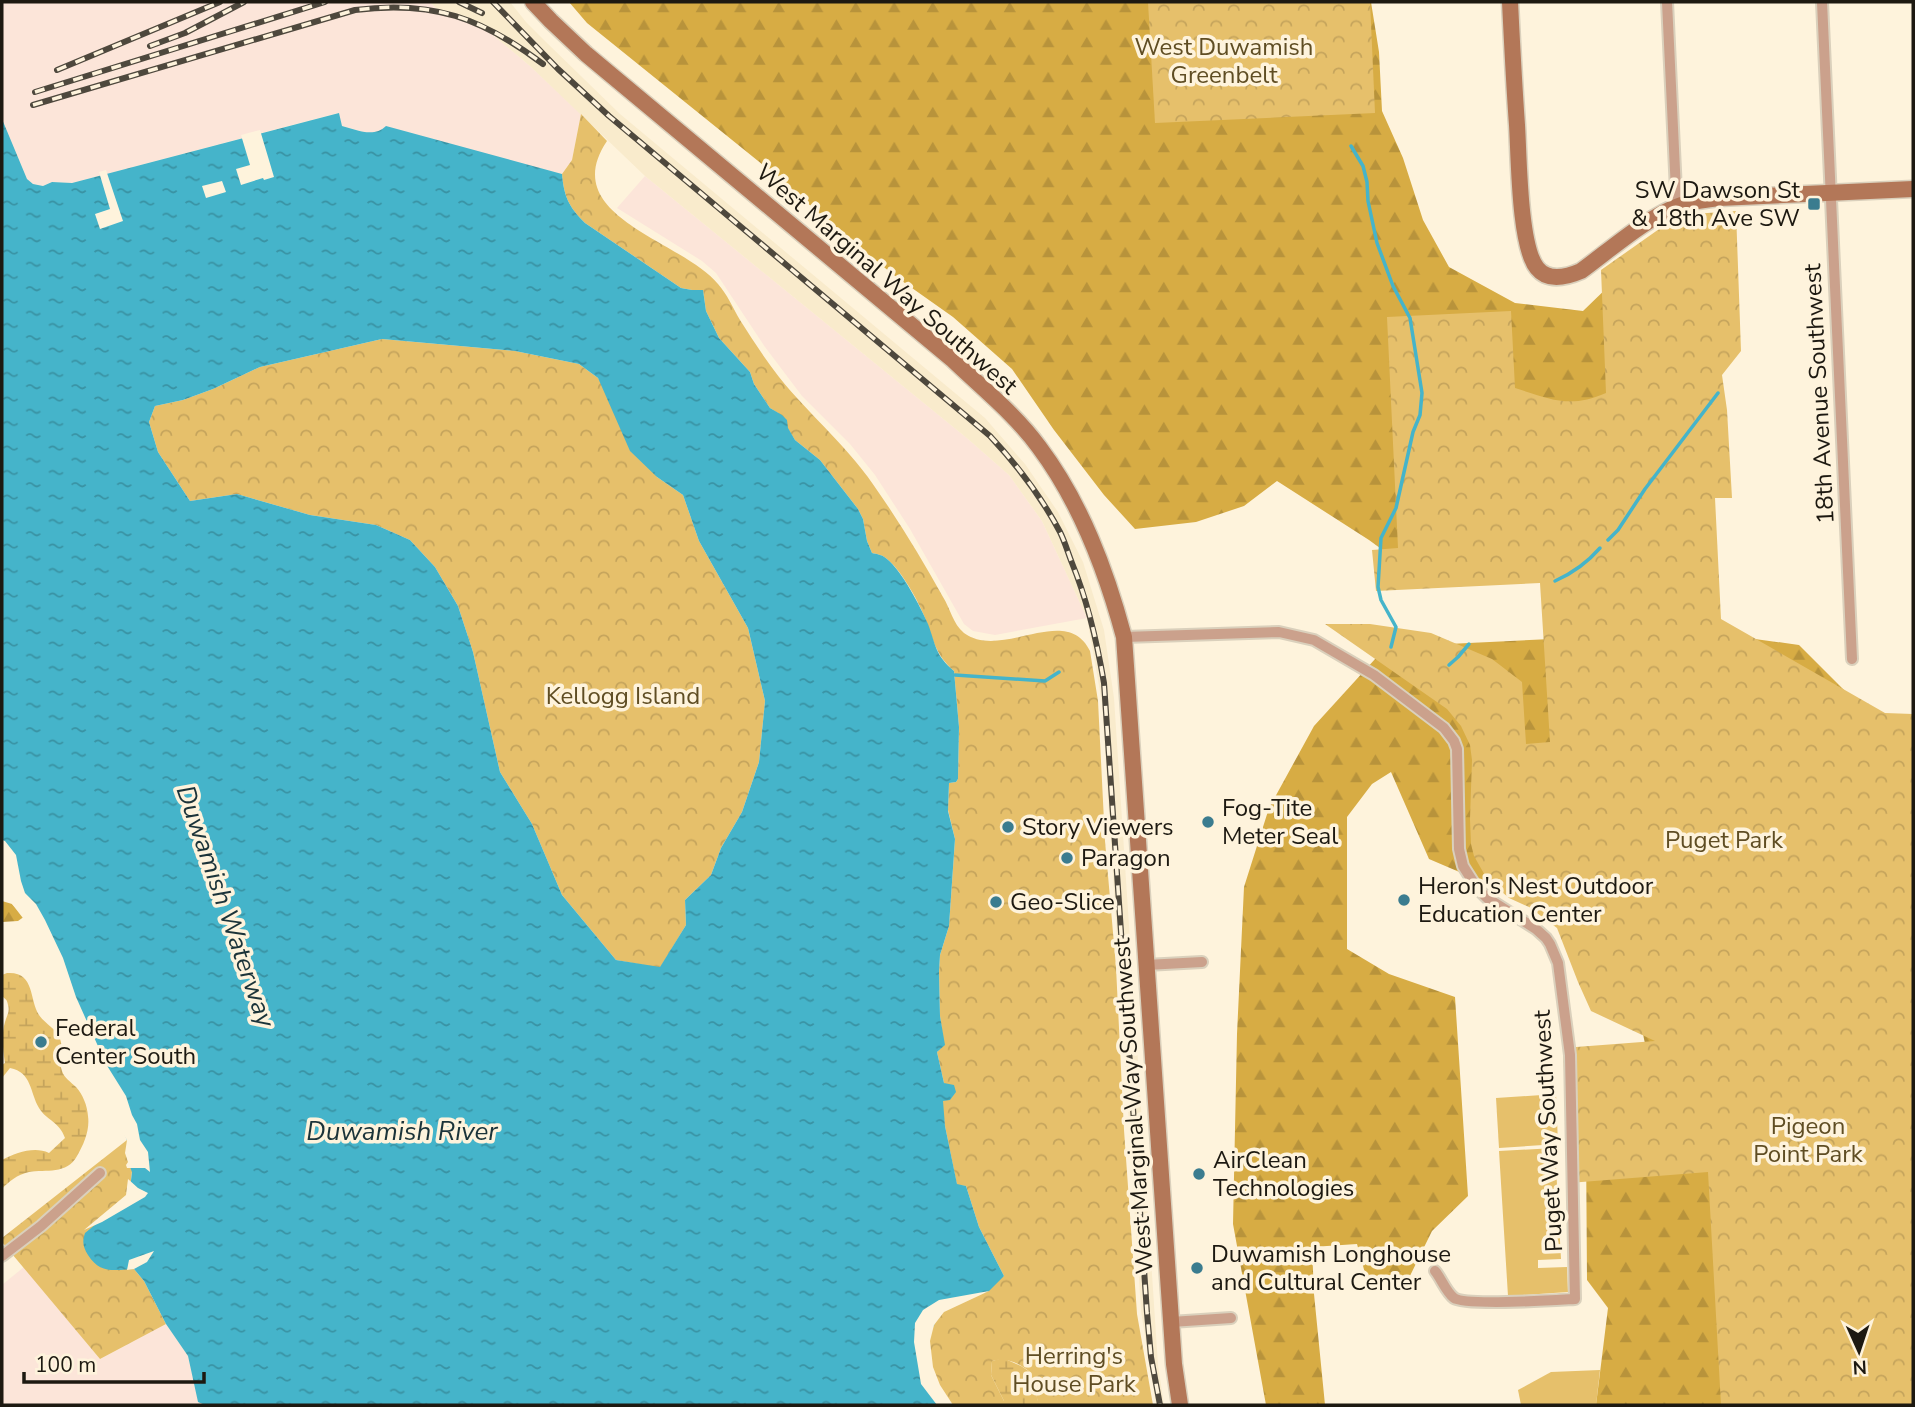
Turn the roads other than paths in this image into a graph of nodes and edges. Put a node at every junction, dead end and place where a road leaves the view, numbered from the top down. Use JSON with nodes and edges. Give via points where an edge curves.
{"nodes":[{"id":1,"x":533,"y":2,"type":"edge"},
{"id":2,"x":1510,"y":2,"type":"edge"},
{"id":3,"x":1667,"y":2,"type":"edge"},
{"id":4,"x":1822,"y":2,"type":"edge"},
{"id":5,"x":1913,"y":189,"type":"edge"},
{"id":6,"x":1831,"y":193,"type":"junction"},
{"id":7,"x":1679,"y":205,"type":"junction"},
{"id":8,"x":1124,"y":637,"type":"junction"},
{"id":9,"x":1852,"y":659,"type":"dead end"},
{"id":10,"x":1202,"y":962,"type":"dead end"},
{"id":11,"x":1146,"y":965,"type":"junction"},
{"id":12,"x":100,"y":1173,"type":"dead end"},
{"id":13,"x":2,"y":1256,"type":"edge"},
{"id":14,"x":1435,"y":1270,"type":"dead end"},
{"id":15,"x":1231,"y":1318,"type":"dead end"},
{"id":16,"x":1171,"y":1322,"type":"junction"},
{"id":17,"x":1180,"y":1405,"type":"edge"}],
"edges":[{"from":1,"to":8,"type":"main road","name":"West Marginal Way Southwest","via":[[586,54],[952,359],[1039,446],[1099,555]]},
{"from":2,"to":7,"type":"main road","via":[[1521,191],[1527,244],[1538,270],[1556,278],[1581,271]]},
{"from":3,"to":7,"type":"street"},
{"from":4,"to":6,"type":"street","name":"18th Avenue Southwest"},
{"from":5,"to":6,"type":"main road"},
{"from":6,"to":7,"type":"main road","via":[[1719,198]]},
{"from":6,"to":9,"type":"street","name":"18th Avenue Southwest"},
{"from":8,"to":11,"type":"main road","name":"West Marginal Way Southwest"},
{"from":8,"to":14,"type":"street","name":"Puget Way Southwest","via":[[1279,632],[1314,640],[1374,675],[1444,728],[1457,749],[1463,866],[1487,898],[1546,938],[1558,963],[1570,1055],[1576,1299],[1462,1301]]},
{"from":10,"to":11,"type":"street"},
{"from":11,"to":16,"type":"main road","name":"West Marginal Way Southwest"},
{"from":12,"to":13,"type":"street"},
{"from":15,"to":16,"type":"street"},
{"from":16,"to":17,"type":"main road","name":"West Marginal Way Southwest"}]}
